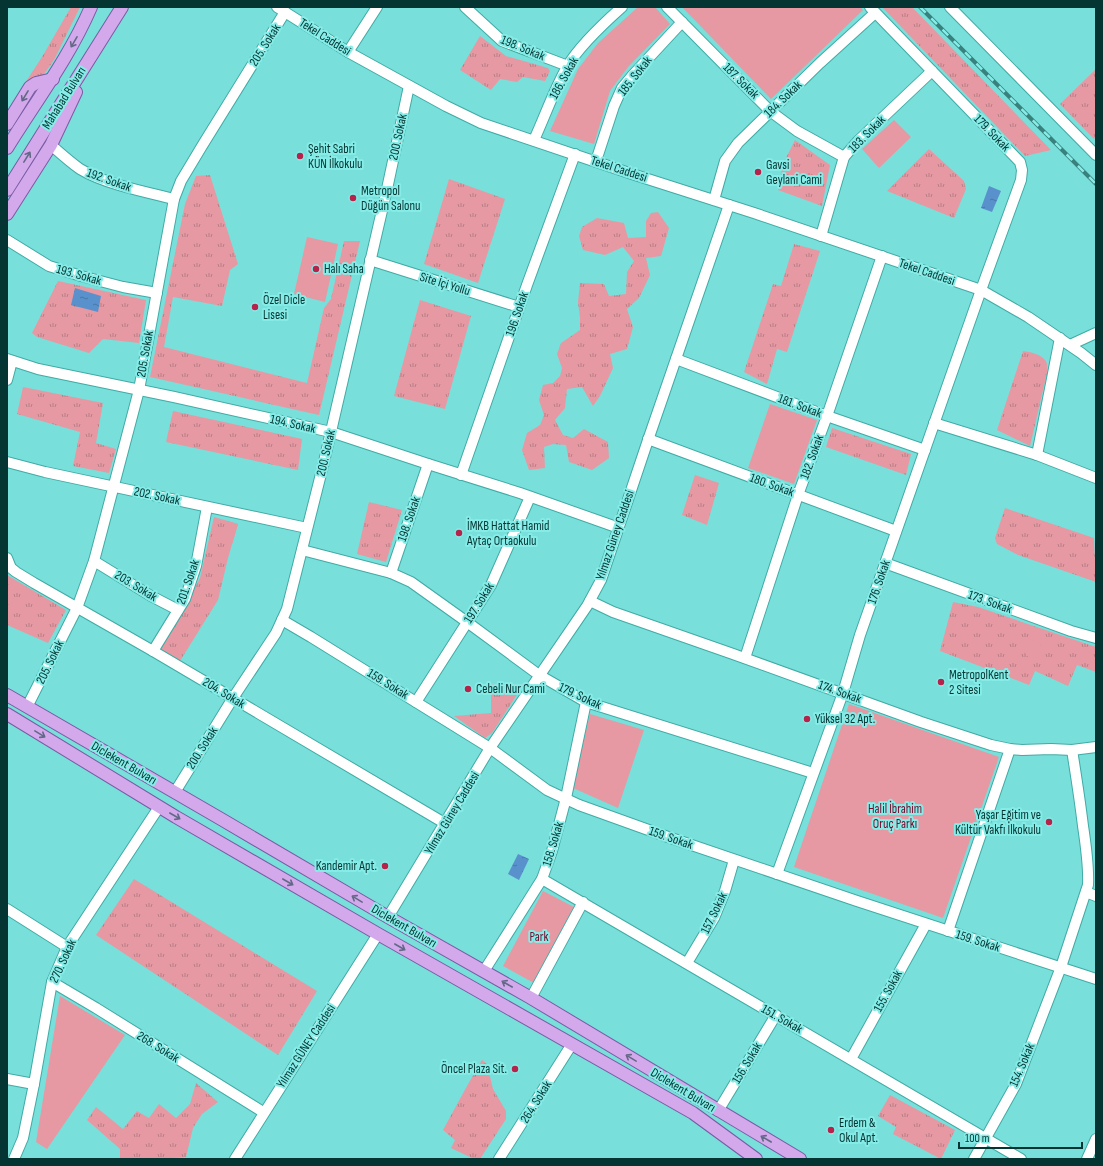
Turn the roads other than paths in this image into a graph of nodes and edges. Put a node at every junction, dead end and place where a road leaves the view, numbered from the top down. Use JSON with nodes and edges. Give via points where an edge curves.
{"nodes":[{"id":1,"x":91,"y":7,"type":"edge"},
{"id":2,"x":377,"y":7,"type":"edge"},
{"id":3,"x":466,"y":7,"type":"edge"},
{"id":4,"x":622,"y":7,"type":"edge"},
{"id":5,"x":667,"y":7,"type":"edge"},
{"id":6,"x":950,"y":7,"type":"edge"},
{"id":7,"x":122,"y":9,"type":"edge"},
{"id":8,"x":281,"y":10,"type":"edge"},
{"id":9,"x":872,"y":10,"type":"edge"},
{"id":10,"x":682,"y":22,"type":"junction"},
{"id":11,"x":96,"y":48,"type":"junction"},
{"id":12,"x":348,"y":52,"type":"junction"},
{"id":13,"x":568,"y":66,"type":"junction"},
{"id":14,"x":932,"y":71,"type":"junction"},
{"id":15,"x":52,"y":79,"type":"junction"},
{"id":16,"x":409,"y":86,"type":"junction"},
{"id":17,"x":770,"y":111,"type":"junction"},
{"id":18,"x":7,"y":124,"type":"edge"},
{"id":19,"x":534,"y":140,"type":"junction"},
{"id":20,"x":51,"y":145,"type":"junction"},
{"id":21,"x":7,"y":148,"type":"edge"},
{"id":22,"x":575,"y":154,"type":"junction"},
{"id":23,"x":1096,"y":155,"type":"edge"},
{"id":24,"x":844,"y":157,"type":"junction"},
{"id":25,"x":596,"y":162,"type":"junction"},
{"id":26,"x":7,"y":190,"type":"edge"},
{"id":27,"x":174,"y":199,"type":"junction"},
{"id":28,"x":714,"y":200,"type":"junction"},
{"id":29,"x":729,"y":204,"type":"junction"},
{"id":30,"x":7,"y":214,"type":"edge"},
{"id":31,"x":822,"y":236,"type":"junction"},
{"id":32,"x":7,"y":240,"type":"edge"},
{"id":33,"x":882,"y":256,"type":"junction"},
{"id":34,"x":370,"y":260,"type":"junction"},
{"id":35,"x":981,"y":290,"type":"junction"},
{"id":36,"x":156,"y":292,"type":"junction"},
{"id":37,"x":519,"y":307,"type":"junction"},
{"id":38,"x":1096,"y":333,"type":"edge"},
{"id":39,"x":1060,"y":338,"type":"junction"},
{"id":40,"x":1070,"y":345,"type":"junction"},
{"id":41,"x":676,"y":359,"type":"junction"},
{"id":42,"x":9,"y":360,"type":"edge"},
{"id":43,"x":1096,"y":365,"type":"edge"},
{"id":44,"x":7,"y":380,"type":"edge"},
{"id":45,"x":139,"y":390,"type":"junction"},
{"id":46,"x":827,"y":416,"type":"junction"},
{"id":47,"x":934,"y":423,"type":"junction"},
{"id":48,"x":331,"y":432,"type":"junction"},
{"id":49,"x":648,"y":439,"type":"junction"},
{"id":50,"x":925,"y":450,"type":"junction"},
{"id":51,"x":1037,"y":456,"type":"junction"},
{"id":52,"x":7,"y":462,"type":"edge"},
{"id":53,"x":428,"y":464,"type":"junction"},
{"id":54,"x":461,"y":475,"type":"junction"},
{"id":55,"x":1096,"y":478,"type":"edge"},
{"id":56,"x":114,"y":486,"type":"junction"},
{"id":57,"x":798,"y":495,"type":"junction"},
{"id":58,"x":530,"y":497,"type":"junction"},
{"id":59,"x":207,"y":507,"type":"junction"},
{"id":60,"x":307,"y":528,"type":"junction"},
{"id":61,"x":619,"y":528,"type":"junction"},
{"id":62,"x":896,"y":531,"type":"junction"},
{"id":63,"x":302,"y":550,"type":"junction"},
{"id":64,"x":7,"y":558,"type":"edge"},
{"id":65,"x":94,"y":561,"type":"junction"},
{"id":66,"x":886,"y":563,"type":"junction"},
{"id":67,"x":391,"y":573,"type":"junction"},
{"id":68,"x":590,"y":601,"type":"junction"},
{"id":69,"x":77,"y":608,"type":"junction"},
{"id":70,"x":178,"y":610,"type":"junction"},
{"id":71,"x":282,"y":620,"type":"junction"},
{"id":72,"x":467,"y":622,"type":"junction"},
{"id":73,"x":1096,"y":638,"type":"edge"},
{"id":74,"x":153,"y":651,"type":"junction"},
{"id":75,"x":745,"y":658,"type":"junction"},
{"id":76,"x":539,"y":675,"type":"junction"},
{"id":77,"x":843,"y":693,"type":"junction"},
{"id":78,"x":7,"y":695,"type":"edge"},
{"id":79,"x":233,"y":698,"type":"junction"},
{"id":80,"x":416,"y":702,"type":"junction"},
{"id":81,"x":586,"y":702,"type":"junction"},
{"id":82,"x":27,"y":707,"type":"junction"},
{"id":83,"x":7,"y":714,"type":"edge"},
{"id":84,"x":1096,"y":747,"type":"edge"},
{"id":85,"x":490,"y":748,"type":"junction"},
{"id":86,"x":1010,"y":749,"type":"junction"},
{"id":87,"x":1072,"y":750,"type":"junction"},
{"id":88,"x":813,"y":773,"type":"junction"},
{"id":89,"x":175,"y":792,"type":"junction"},
{"id":90,"x":566,"y":798,"type":"junction"},
{"id":91,"x":159,"y":807,"type":"junction"},
{"id":92,"x":446,"y":824,"type":"junction"},
{"id":93,"x":734,"y":860,"type":"junction"},
{"id":94,"x":777,"y":874,"type":"junction"},
{"id":95,"x":542,"y":878,"type":"junction"},
{"id":96,"x":1091,"y":894,"type":"edge"},
{"id":97,"x":583,"y":902,"type":"junction"},
{"id":98,"x":7,"y":910,"type":"edge"},
{"id":99,"x":388,"y":918,"type":"junction"},
{"id":100,"x":926,"y":924,"type":"junction"},
{"id":101,"x":948,"y":931,"type":"junction"},
{"id":102,"x":378,"y":934,"type":"junction"},
{"id":103,"x":67,"y":947,"type":"junction"},
{"id":104,"x":687,"y":963,"type":"junction"},
{"id":105,"x":1061,"y":967,"type":"junction"},
{"id":106,"x":484,"y":971,"type":"junction"},
{"id":107,"x":1096,"y":979,"type":"edge"},
{"id":108,"x":52,"y":982,"type":"junction"},
{"id":109,"x":531,"y":998,"type":"junction"},
{"id":110,"x":776,"y":1015,"type":"junction"},
{"id":111,"x":572,"y":1044,"type":"junction"},
{"id":112,"x":851,"y":1059,"type":"junction"},
{"id":113,"x":7,"y":1079,"type":"edge"},
{"id":114,"x":34,"y":1084,"type":"junction"},
{"id":115,"x":718,"y":1111,"type":"junction"},
{"id":116,"x":263,"y":1112,"type":"junction"},
{"id":117,"x":986,"y":1139,"type":"junction"},
{"id":118,"x":1096,"y":1139,"type":"edge"},
{"id":119,"x":14,"y":1159,"type":"edge"},
{"id":120,"x":235,"y":1159,"type":"edge"},
{"id":121,"x":500,"y":1159,"type":"edge"},
{"id":122,"x":756,"y":1159,"type":"edge"},
{"id":123,"x":800,"y":1159,"type":"edge"},
{"id":124,"x":974,"y":1159,"type":"edge"},
{"id":125,"x":1021,"y":1159,"type":"edge"},
{"id":126,"x":1088,"y":1159,"type":"edge"}],
"edges":[{"from":1,"to":15,"type":"main road","name":"Mahabad Bulvarı","one_way":true,"via":[[82,28]]},
{"from":2,"to":12,"type":"street"},
{"from":3,"to":13,"type":"street","name":"198. Sokak","via":[[502,41]]},
{"from":4,"to":13,"type":"street","name":"186. Sokak","via":[[582,47]]},
{"from":5,"to":10,"type":"street","name":"187. Sokak"},
{"from":6,"to":23,"type":"street"},
{"from":7,"to":11,"type":"main road","name":"Mahabad Bulvarı"},
{"from":8,"to":12,"type":"street","name":"Tekel Caddesi"},
{"from":8,"to":27,"type":"street","name":"205. Sokak","via":[[181,181]]},
{"from":9,"to":14,"type":"street","name":"179. Sokak"},
{"from":9,"to":17,"type":"street","name":"184. Sokak"},
{"from":10,"to":17,"type":"street","name":"187. Sokak"},
{"from":10,"to":25,"type":"street","name":"185. Sokak","via":[[622,88]]},
{"from":11,"to":20,"type":"main road"},
{"from":26,"to":11,"type":"main road","name":"Mahabad Bulvarı","one_way":true},
{"from":12,"to":16,"type":"street","name":"Tekel Caddesi"},
{"from":13,"to":19,"type":"street","name":"186. Sokak"},
{"from":14,"to":24,"type":"street","name":"183. Sokak"},
{"from":14,"to":35,"type":"street","name":"179. Sokak","via":[[1020,162],[1022,170],[1021,180]]},
{"from":15,"to":18,"type":"main road","one_way":true,"via":[[30,87]]},
{"from":15,"to":21,"type":"main road","name":"Mahabad Bulvarı"},
{"from":16,"to":19,"type":"street","name":"Tekel Caddesi","via":[[481,123]]},
{"from":16,"to":34,"type":"street","name":"200. Sokak"},
{"from":17,"to":24,"type":"street","name":"187. Sokak","via":[[797,131]]},
{"from":17,"to":28,"type":"street","name":"184. Sokak","via":[[738,143],[725,161]]},
{"from":19,"to":22,"type":"street","name":"Tekel Caddesi"},
{"from":20,"to":27,"type":"street","name":"192. Sokak","via":[[79,168],[96,177]]},
{"from":20,"to":30,"type":"main road"},
{"from":22,"to":25,"type":"street","name":"Tekel Caddesi"},
{"from":22,"to":37,"type":"street","name":"196. Sokak"},
{"from":24,"to":31,"type":"street","name":"183. Sokak"},
{"from":25,"to":28,"type":"street","name":"Tekel Caddesi"},
{"from":27,"to":36,"type":"street","name":"205. Sokak"},
{"from":28,"to":29,"type":"street","name":"Tekel Caddesi"},
{"from":29,"to":31,"type":"street","name":"Tekel Caddesi"},
{"from":29,"to":41,"type":"street","name":"Yılmaz Güney Caddesi"},
{"from":31,"to":33,"type":"street","name":"Tekel Caddesi"},
{"from":32,"to":36,"type":"street","name":"193. Sokak","via":[[49,266],[123,287]]},
{"from":33,"to":35,"type":"street","name":"Tekel Caddesi"},
{"from":33,"to":46,"type":"street","name":"182. Sokak"},
{"from":34,"to":37,"type":"street","name":"Site İçi Yollu"},
{"from":34,"to":48,"type":"street","name":"200. Sokak"},
{"from":35,"to":39,"type":"street","name":"Tekel Caddesi","via":[[1028,316]]},
{"from":35,"to":47,"type":"street","name":"176. Sokak"},
{"from":36,"to":45,"type":"street","name":"205. Sokak"},
{"from":37,"to":54,"type":"street","name":"196. Sokak"},
{"from":38,"to":40,"type":"street"},
{"from":39,"to":40,"type":"street","name":"Tekel Caddesi"},
{"from":39,"to":51,"type":"street"},
{"from":40,"to":43,"type":"street","name":"Tekel Caddesi"},
{"from":41,"to":46,"type":"street","name":"181. Sokak"},
{"from":41,"to":49,"type":"street","name":"Yılmaz Güney Caddesi"},
{"from":42,"to":44,"type":"street"},
{"from":42,"to":45,"type":"street","name":"194. Sokak","via":[[38,369]]},
{"from":45,"to":48,"type":"street","name":"194. Sokak"},
{"from":45,"to":56,"type":"street","name":"205. Sokak"},
{"from":46,"to":50,"type":"street","name":"181. Sokak"},
{"from":46,"to":57,"type":"street","name":"182. Sokak"},
{"from":47,"to":50,"type":"street","name":"176. Sokak"},
{"from":47,"to":51,"type":"street"},
{"from":48,"to":53,"type":"street","name":"194. Sokak"},
{"from":48,"to":60,"type":"street","name":"200. Sokak"},
{"from":49,"to":57,"type":"street","name":"180. Sokak"},
{"from":49,"to":61,"type":"street","name":"Yılmaz Güney Caddesi"},
{"from":50,"to":62,"type":"street","name":"176. Sokak"},
{"from":51,"to":55,"type":"street"},
{"from":52,"to":56,"type":"street","name":"202. Sokak"},
{"from":53,"to":54,"type":"street","name":"194. Sokak"},
{"from":53,"to":67,"type":"street","name":"198. Sokak"},
{"from":54,"to":58,"type":"street","name":"194. Sokak"},
{"from":56,"to":59,"type":"street","name":"202. Sokak"},
{"from":56,"to":65,"type":"street","name":"205. Sokak"},
{"from":57,"to":62,"type":"street","name":"180. Sokak"},
{"from":57,"to":75,"type":"street","name":"182. Sokak"},
{"from":58,"to":61,"type":"street","name":"194. Sokak"},
{"from":58,"to":72,"type":"street","name":"197. Sokak","via":[[491,585]]},
{"from":59,"to":60,"type":"street","name":"202. Sokak"},
{"from":59,"to":70,"type":"street","name":"201. Sokak","via":[[196,566],[185,599]]},
{"from":60,"to":63,"type":"street","name":"200. Sokak"},
{"from":61,"to":68,"type":"street","name":"Yılmaz Güney Caddesi","via":[[601,580]]},
{"from":62,"to":66,"type":"street","name":"176. Sokak"},
{"from":63,"to":67,"type":"street","name":"179. Sokak"},
{"from":63,"to":71,"type":"street","name":"200. Sokak"},
{"from":64,"to":69,"type":"street","name":"204. Sokak","via":[[11,568],[16,572]]},
{"from":65,"to":69,"type":"street","name":"205. Sokak"},
{"from":65,"to":70,"type":"street","name":"203. Sokak"},
{"from":66,"to":73,"type":"street","name":"173. Sokak"},
{"from":66,"to":77,"type":"street","name":"176. Sokak"},
{"from":67,"to":72,"type":"street","name":"179. Sokak","via":[[411,582]]},
{"from":68,"to":75,"type":"street","name":"174. Sokak","via":[[613,612]]},
{"from":68,"to":76,"type":"street","name":"Yılmaz Güney Caddesi"},
{"from":69,"to":74,"type":"street","name":"204. Sokak"},
{"from":69,"to":82,"type":"street","name":"205. Sokak"},
{"from":70,"to":74,"type":"street","name":"201. Sokak"},
{"from":71,"to":79,"type":"street","name":"200. Sokak"},
{"from":71,"to":80,"type":"street","name":"159. Sokak"},
{"from":72,"to":76,"type":"street","name":"179. Sokak"},
{"from":72,"to":80,"type":"street","name":"197. Sokak"},
{"from":74,"to":79,"type":"street","name":"204. Sokak"},
{"from":75,"to":77,"type":"street","name":"174. Sokak"},
{"from":76,"to":81,"type":"street","name":"179. Sokak"},
{"from":76,"to":85,"type":"street","name":"Yılmaz Güney Caddesi"},
{"from":77,"to":86,"type":"street","name":"174. Sokak","via":[[921,722]]},
{"from":77,"to":88,"type":"street","name":"176. Sokak"},
{"from":78,"to":82,"type":"main road","name":"Diclekent Bulvarı"},
{"from":79,"to":89,"type":"street","name":"200. Sokak"},
{"from":79,"to":92,"type":"street","name":"204. Sokak"},
{"from":80,"to":85,"type":"street","name":"159. Sokak"},
{"from":81,"to":88,"type":"street","name":"179. Sokak"},
{"from":81,"to":90,"type":"street","name":"158. Sokak"},
{"from":82,"to":89,"type":"main road","name":"Diclekent Bulvarı"},
{"from":83,"to":91,"type":"main road","name":"Diclekent Bulvarı","one_way":true},
{"from":84,"to":87,"type":"street","name":"174. Sokak"},
{"from":85,"to":90,"type":"street","name":"159. Sokak","via":[[547,790]]},
{"from":85,"to":92,"type":"street","name":"Yılmaz Güney Caddesi"},
{"from":86,"to":87,"type":"street","name":"174. Sokak"},
{"from":86,"to":101,"type":"street"},
{"from":87,"to":96,"type":"street","name":"154. Sokak"},
{"from":88,"to":94,"type":"street","name":"176. Sokak"},
{"from":99,"to":89,"type":"main road","name":"Diclekent Bulvarı","one_way":true},
{"from":90,"to":93,"type":"street","name":"159. Sokak"},
{"from":90,"to":95,"type":"street","name":"158. Sokak"},
{"from":91,"to":102,"type":"main road","name":"Diclekent Bulvarı","one_way":true},
{"from":91,"to":103,"type":"street","name":"270. Sokak"},
{"from":92,"to":99,"type":"street","name":"Yılmaz Güney Caddesi"},
{"from":93,"to":94,"type":"street","name":"159. Sokak"},
{"from":93,"to":104,"type":"street","name":"157. Sokak","via":[[714,918]]},
{"from":94,"to":100,"type":"street","name":"159. Sokak"},
{"from":95,"to":97,"type":"street","name":"151. Sokak"},
{"from":95,"to":106,"type":"street","name":"158. Sokak"},
{"from":96,"to":105,"type":"street","name":"154. Sokak"},
{"from":97,"to":104,"type":"street","name":"151. Sokak"},
{"from":97,"to":109,"type":"street"},
{"from":98,"to":103,"type":"street"},
{"from":99,"to":106,"type":"main road","name":"Diclekent Bulvarı"},
{"from":100,"to":101,"type":"street","name":"159. Sokak"},
{"from":100,"to":112,"type":"street","name":"155. Sokak"},
{"from":101,"to":105,"type":"street","name":"159. Sokak"},
{"from":102,"to":111,"type":"main road","name":"Diclekent Bulvarı","one_way":true},
{"from":102,"to":116,"type":"street","name":"Yılmaz GÜNEY Caddesi"},
{"from":103,"to":108,"type":"street","name":"270. Sokak"},
{"from":104,"to":110,"type":"street","name":"151. Sokak"},
{"from":105,"to":107,"type":"street","name":"159. Sokak"},
{"from":105,"to":117,"type":"street","name":"154. Sokak","via":[[1016,1084]]},
{"from":109,"to":106,"type":"main road","name":"Diclekent Bulvarı","one_way":true},
{"from":108,"to":114,"type":"street","name":"270. Sokak"},
{"from":108,"to":116,"type":"street","name":"268. Sokak"},
{"from":115,"to":109,"type":"main road","name":"Diclekent Bulvarı","one_way":true},
{"from":110,"to":112,"type":"street","name":"151. Sokak"},
{"from":110,"to":115,"type":"street","name":"156. Sokak"},
{"from":111,"to":121,"type":"street","name":"264. Sokak"},
{"from":111,"to":122,"type":"main road","name":"Diclekent Bulvarı","via":[[693,1113]]},
{"from":112,"to":117,"type":"street","name":"151. Sokak"},
{"from":113,"to":114,"type":"street"},
{"from":114,"to":119,"type":"street","name":"270. Sokak","via":[[23,1138]]},
{"from":123,"to":115,"type":"main road","name":"Diclekent Bulvarı","one_way":true},
{"from":116,"to":120,"type":"street","name":"Yılmaz GÜNEY Caddesi"},
{"from":117,"to":124,"type":"street","name":"154. Sokak"},
{"from":117,"to":125,"type":"street","name":"151. Sokak"},
{"from":118,"to":126,"type":"street"}]}
